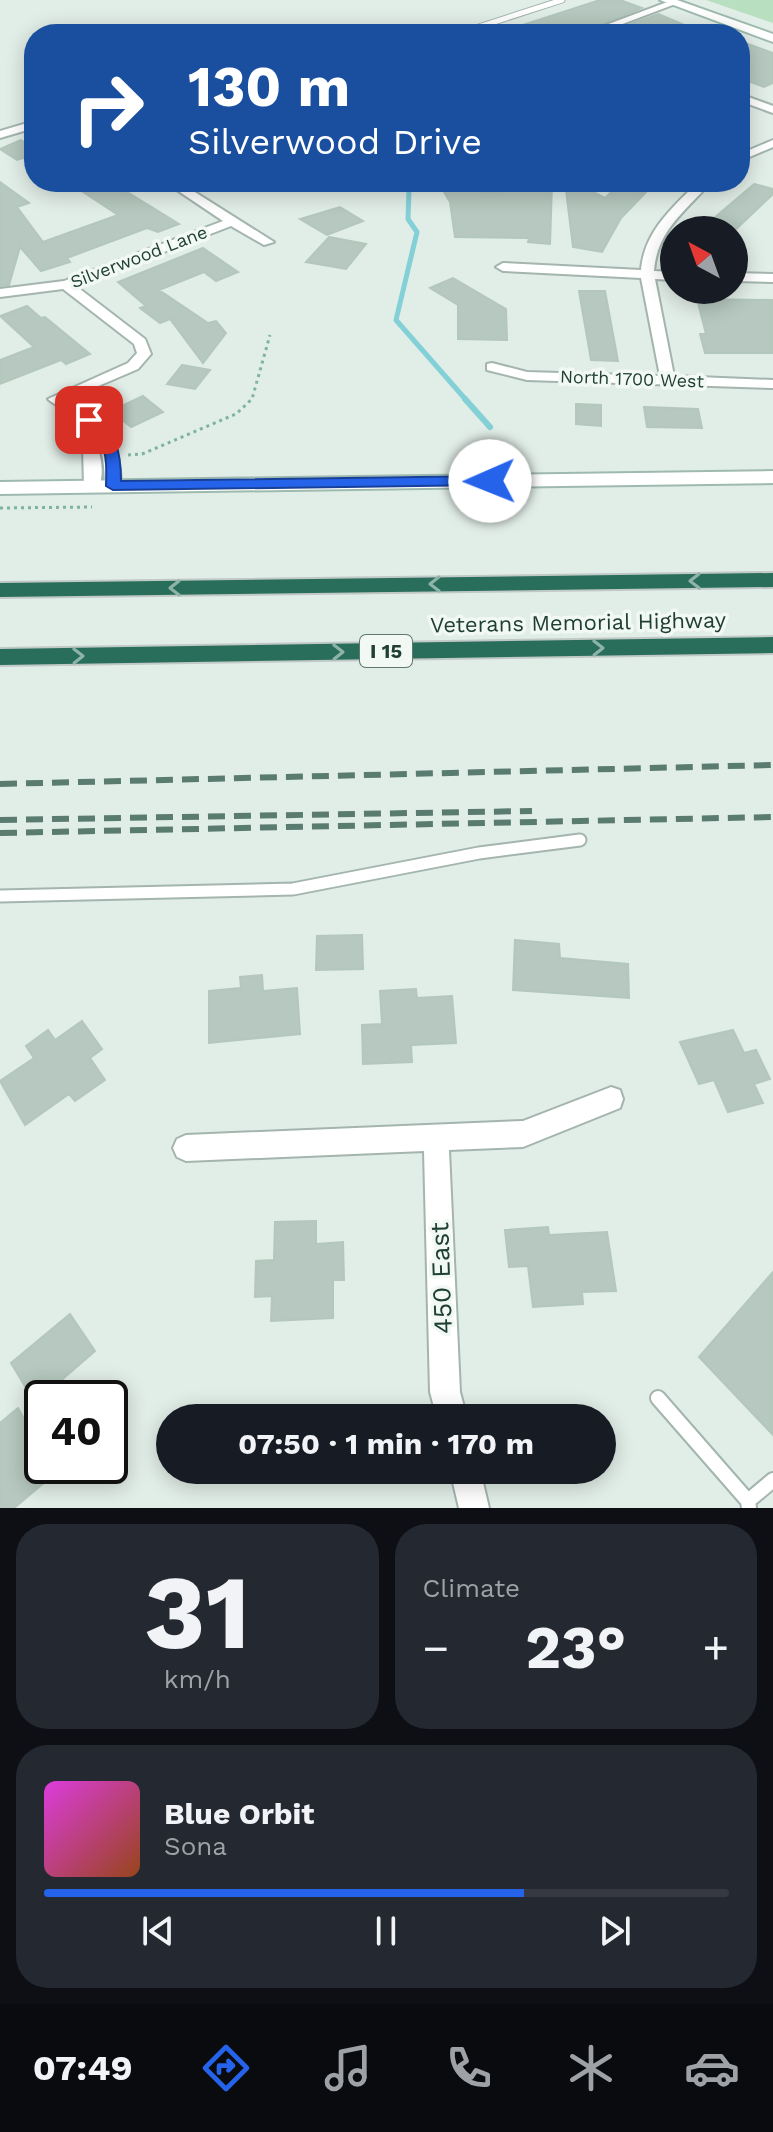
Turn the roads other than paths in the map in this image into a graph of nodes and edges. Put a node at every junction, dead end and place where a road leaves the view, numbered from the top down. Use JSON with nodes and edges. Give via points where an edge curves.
{"nodes":[{"id":1,"x":562,"y":0,"type":"edge"},
{"id":2,"x":669,"y":1,"type":"edge"},
{"id":3,"x":488,"y":24,"type":"edge"},
{"id":4,"x":612,"y":24,"type":"edge"},
{"id":5,"x":734,"y":24,"type":"edge"},
{"id":6,"x":750,"y":30,"type":"edge"},
{"id":7,"x":773,"y":38,"type":"edge"},
{"id":8,"x":750,"y":101,"type":"edge"},
{"id":9,"x":773,"y":110,"type":"edge"},
{"id":10,"x":24,"y":127,"type":"edge"},
{"id":11,"x":0,"y":135,"type":"edge"},
{"id":12,"x":773,"y":143,"type":"edge"},
{"id":13,"x":750,"y":153,"type":"edge"},
{"id":14,"x":188,"y":192,"type":"edge"},
{"id":15,"x":694,"y":192,"type":"edge"},
{"id":16,"x":229,"y":223,"type":"junction"},
{"id":17,"x":268,"y":242,"type":"dead end"},
{"id":18,"x":503,"y":267,"type":"dead end"},
{"id":19,"x":647,"y":276,"type":"junction"},
{"id":20,"x":660,"y":276,"type":"edge"},
{"id":21,"x":748,"y":277,"type":"edge"},
{"id":22,"x":773,"y":278,"type":"edge"},
{"id":23,"x":66,"y":285,"type":"junction"},
{"id":24,"x":0,"y":293,"type":"edge"},
{"id":25,"x":492,"y":367,"type":"dead end"},
{"id":26,"x":668,"y":381,"type":"junction"},
{"id":27,"x":773,"y":384,"type":"edge"},
{"id":28,"x":55,"y":399,"type":"junction"},
{"id":29,"x":773,"y":477,"type":"edge"},
{"id":30,"x":92,"y":486,"type":"junction"},
{"id":31,"x":113,"y":486,"type":"junction"},
{"id":32,"x":0,"y":488,"type":"edge"},
{"id":33,"x":773,"y":580,"type":"edge"},
{"id":34,"x":0,"y":590,"type":"edge"},
{"id":35,"x":773,"y":645,"type":"edge"},
{"id":36,"x":0,"y":657,"type":"edge"},
{"id":37,"x":580,"y":840,"type":"dead end"},
{"id":38,"x":0,"y":896,"type":"edge"},
{"id":39,"x":611,"y":1099,"type":"dead end"},
{"id":40,"x":436,"y":1138,"type":"junction"},
{"id":41,"x":186,"y":1148,"type":"dead end"},
{"id":42,"x":658,"y":1398,"type":"dead end"},
{"id":43,"x":448,"y":1404,"type":"edge"},
{"id":44,"x":773,"y":1480,"type":"edge"},
{"id":45,"x":468,"y":1484,"type":"edge"},
{"id":46,"x":749,"y":1505,"type":"edge"},
{"id":47,"x":474,"y":1508,"type":"edge"}],
"edges":[{"from":1,"to":3,"type":"lane"},
{"from":2,"to":4,"type":"street"},
{"from":2,"to":5,"type":"street"},
{"from":6,"to":7,"type":"street"},
{"from":8,"to":9,"type":"street"},
{"from":10,"to":11,"type":"street"},
{"from":12,"to":13,"type":"street"},
{"from":14,"to":16,"type":"street","via":[[220,211]]},
{"from":15,"to":19,"type":"street","via":[[670,215],[652,245]]},
{"from":16,"to":17,"type":"street"},
{"from":16,"to":23,"type":"street","name":"Silverwood Lane"},
{"from":18,"to":19,"type":"street"},
{"from":19,"to":20,"type":"street"},
{"from":19,"to":26,"type":"street"},
{"from":21,"to":22,"type":"street"},
{"from":23,"to":24,"type":"street","name":"Silverwood Lane"},
{"from":23,"to":28,"type":"street","via":[[140,342],[144,354],[133,366]]},
{"from":25,"to":26,"type":"street","name":"North 1700 West","via":[[527,376]]},
{"from":26,"to":27,"type":"street","name":"North 1700 West"},
{"from":28,"to":30,"type":"street","via":[[59,412],[91,442]]},
{"from":28,"to":31,"type":"street","via":[[73,406],[104,434],[114,456]]},
{"from":29,"to":31,"type":"street"},
{"from":30,"to":31,"type":"street"},
{"from":30,"to":32,"type":"street"},
{"from":33,"to":34,"type":"highway","name":"Veterans Memorial Highway","one_way":true},
{"from":36,"to":35,"type":"highway","name":"Veterans Memorial Highway","number":"I 15","one_way":true},
{"from":37,"to":38,"type":"lane","via":[[479,853],[293,889]]},
{"from":39,"to":40,"type":"street","via":[[523,1134]]},
{"from":40,"to":41,"type":"street"},
{"from":40,"to":43,"type":"street","name":"450 East"},
{"from":42,"to":46,"type":"lane"},
{"from":44,"to":46,"type":"lane"},
{"from":45,"to":47,"type":"street"}]}
